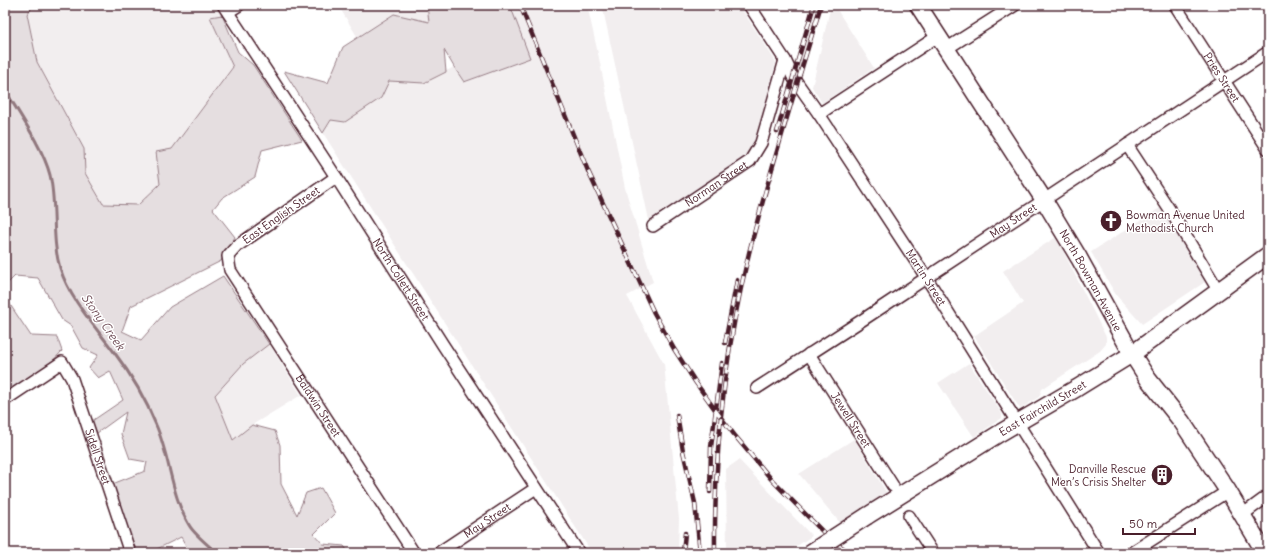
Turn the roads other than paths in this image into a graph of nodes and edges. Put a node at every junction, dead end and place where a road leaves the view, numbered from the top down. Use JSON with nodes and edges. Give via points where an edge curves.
{"nodes":[{"id":1,"x":239,"y":5,"type":"edge"},
{"id":2,"x":749,"y":5,"type":"edge"},
{"id":3,"x":918,"y":5,"type":"edge"},
{"id":4,"x":1015,"y":5,"type":"edge"},
{"id":5,"x":1175,"y":5,"type":"edge"},
{"id":6,"x":225,"y":8,"type":"edge"},
{"id":7,"x":938,"y":36,"type":"junction"},
{"id":8,"x":946,"y":49,"type":"junction"},
{"id":9,"x":1268,"y":52,"type":"edge"},
{"id":10,"x":785,"y":60,"type":"junction"},
{"id":11,"x":1224,"y":81,"type":"junction"},
{"id":12,"x":819,"y":114,"type":"junction"},
{"id":13,"x":1127,"y":145,"type":"junction"},
{"id":14,"x":1268,"y":149,"type":"edge"},
{"id":15,"x":336,"y":177,"type":"junction"},
{"id":16,"x":1044,"y":200,"type":"junction"},
{"id":17,"x":653,"y":226,"type":"dead end"},
{"id":18,"x":1268,"y":255,"type":"edge"},
{"id":19,"x":228,"y":256,"type":"joint"},
{"id":20,"x":926,"y":277,"type":"junction"},
{"id":21,"x":1218,"y":290,"type":"junction"},
{"id":22,"x":809,"y":354,"type":"junction"},
{"id":23,"x":1132,"y":354,"type":"junction"},
{"id":24,"x":757,"y":388,"type":"dead end"},
{"id":25,"x":5,"y":400,"type":"edge"},
{"id":26,"x":1018,"y":423,"type":"junction"},
{"id":27,"x":893,"y":486,"type":"dead end"},
{"id":28,"x":536,"y":488,"type":"junction"},
{"id":29,"x":1228,"y":490,"type":"junction"},
{"id":30,"x":1268,"y":496,"type":"edge"},
{"id":31,"x":1242,"y":515,"type":"junction"},
{"id":32,"x":909,"y":516,"type":"dead end"},
{"id":33,"x":130,"y":553,"type":"edge"},
{"id":34,"x":414,"y":553,"type":"edge"},
{"id":35,"x":438,"y":553,"type":"edge"},
{"id":36,"x":579,"y":553,"type":"edge"},
{"id":37,"x":810,"y":553,"type":"edge"},
{"id":38,"x":933,"y":553,"type":"edge"},
{"id":39,"x":1099,"y":553,"type":"edge"},
{"id":40,"x":1131,"y":553,"type":"edge"},
{"id":41,"x":1266,"y":553,"type":"edge"}],
"edges":[{"from":1,"to":6,"type":"street"},
{"from":2,"to":10,"type":"street","name":"Martin Street"},
{"from":3,"to":7,"type":"street","name":"North Bowman Avenue"},
{"from":4,"to":8,"type":"street"},
{"from":5,"to":11,"type":"street","name":"Pries Street"},
{"from":6,"to":15,"type":"street","name":"North Collett Street"},
{"from":7,"to":8,"type":"street","name":"North Bowman Avenue"},
{"from":7,"to":12,"type":"street"},
{"from":8,"to":16,"type":"street","name":"North Bowman Avenue"},
{"from":9,"to":11,"type":"street","name":"May Street"},
{"from":10,"to":12,"type":"street","name":"Martin Street","via":[[793,77]]},
{"from":10,"to":17,"type":"street","name":"Norman Street","via":[[762,142],[750,161]]},
{"from":11,"to":13,"type":"street","name":"May Street"},
{"from":11,"to":14,"type":"street","name":"Pries Street"},
{"from":12,"to":20,"type":"street","name":"Martin Street"},
{"from":13,"to":16,"type":"street","name":"May Street"},
{"from":13,"to":21,"type":"street"},
{"from":15,"to":19,"type":"street","name":"East English Street","via":[[237,246]]},
{"from":15,"to":28,"type":"street","name":"North Collett Street"},
{"from":16,"to":20,"type":"street","name":"May Street"},
{"from":16,"to":23,"type":"street","name":"North Bowman Avenue"},
{"from":18,"to":21,"type":"street","name":"East Fairchild Street"},
{"from":19,"to":34,"type":"street","name":"Baldwin Street","via":[[230,270]]},
{"from":20,"to":22,"type":"street","name":"May Street"},
{"from":20,"to":26,"type":"street","name":"Martin Street"},
{"from":21,"to":23,"type":"street","name":"East Fairchild Street"},
{"from":22,"to":24,"type":"street","name":"May Street"},
{"from":22,"to":27,"type":"street","name":"Jewell Street"},
{"from":23,"to":26,"type":"street","name":"East Fairchild Street"},
{"from":23,"to":29,"type":"street","name":"North Bowman Avenue"},
{"from":25,"to":33,"type":"street","name":"Sidell Street","via":[[62,362],[72,379]]},
{"from":26,"to":37,"type":"street","name":"East Fairchild Street","bridge":true},
{"from":26,"to":39,"type":"street","name":"Martin Street"},
{"from":28,"to":35,"type":"street","name":"May Street"},
{"from":28,"to":36,"type":"street","name":"North Collett Street"},
{"from":29,"to":31,"type":"street","name":"North Bowman Avenue"},
{"from":29,"to":40,"type":"street"},
{"from":30,"to":31,"type":"street"},
{"from":31,"to":41,"type":"street","name":"North Bowman Avenue"},
{"from":32,"to":38,"type":"street"}]}
